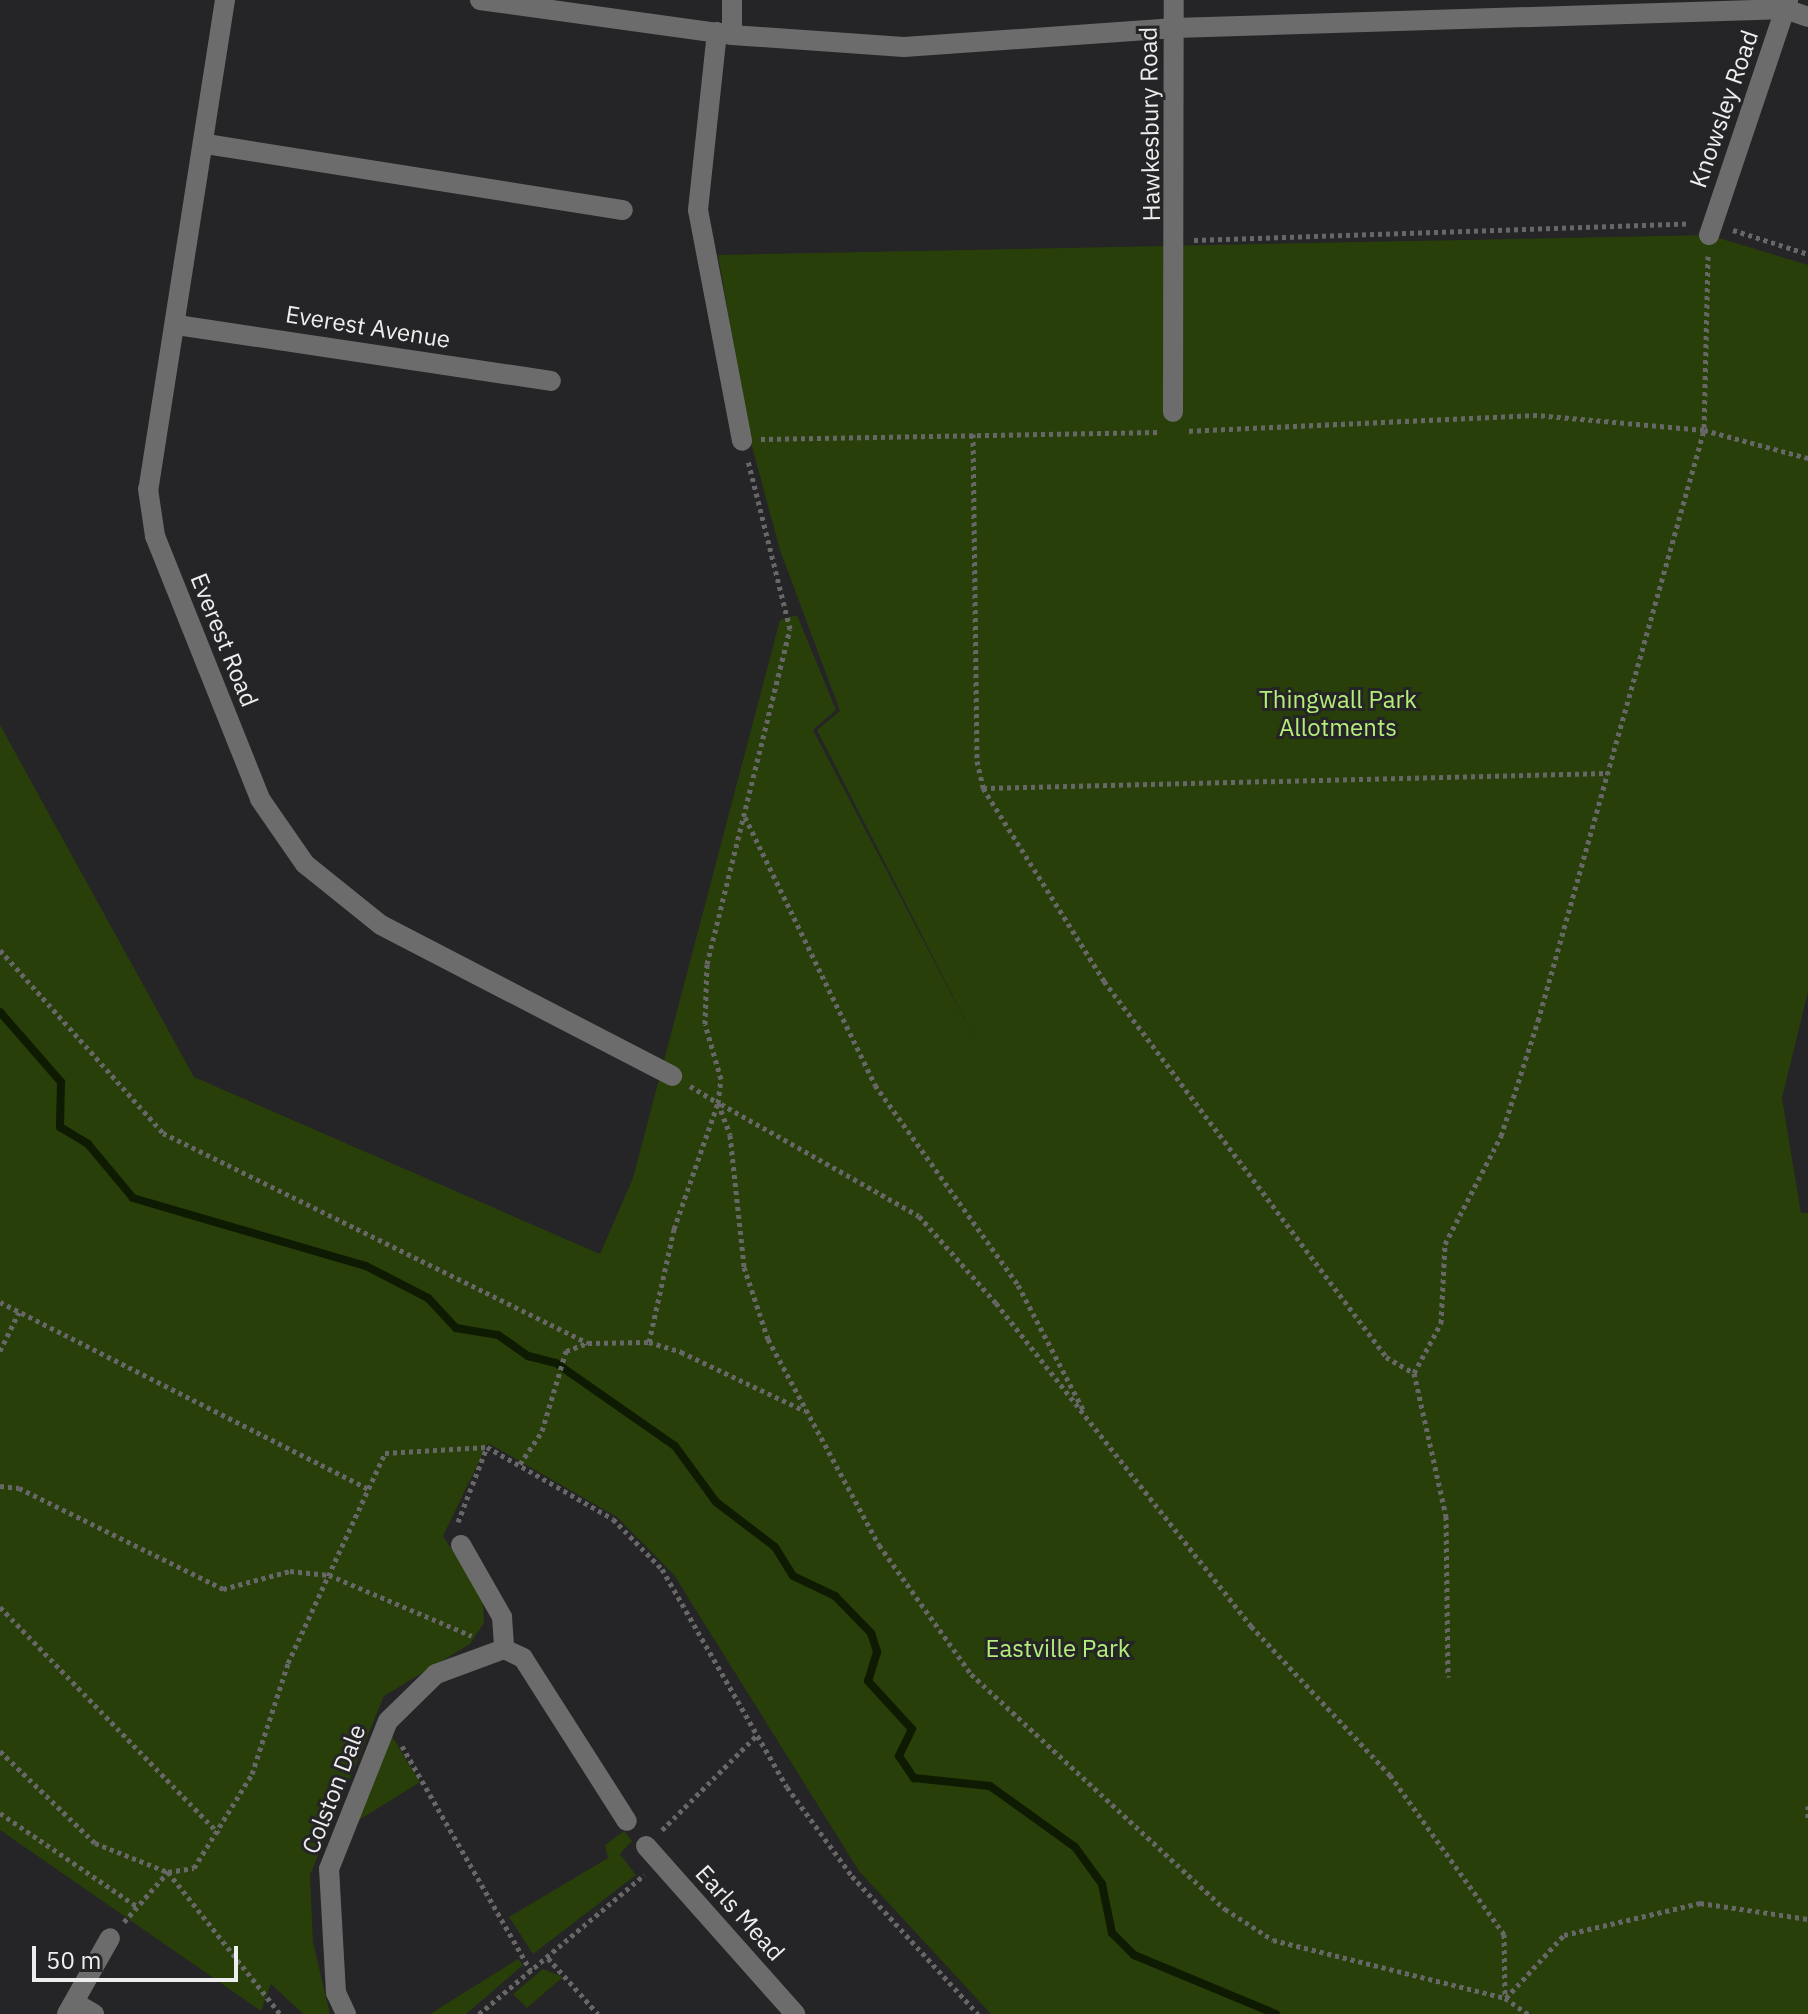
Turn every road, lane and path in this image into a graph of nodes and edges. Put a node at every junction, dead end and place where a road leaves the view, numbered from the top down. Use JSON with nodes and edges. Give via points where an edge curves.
{"nodes":[{"id":1,"x":225,"y":0,"type":"edge"},
{"id":2,"x":483,"y":0,"type":"edge"},
{"id":3,"x":732,"y":0,"type":"edge"},
{"id":4,"x":1174,"y":0,"type":"edge"},
{"id":5,"x":1786,"y":5,"type":"edge"},
{"id":6,"x":1808,"y":17,"type":"edge"},
{"id":7,"x":1175,"y":28,"type":"junction"},
{"id":8,"x":725,"y":34,"type":"junction"},
{"id":9,"x":206,"y":144,"type":"junction"},
{"id":10,"x":623,"y":210,"type":"dead end"},
{"id":11,"x":1711,"y":229,"type":"junction"},
{"id":12,"x":1177,"y":244,"type":"junction"},
{"id":13,"x":1808,"y":254,"type":"edge"},
{"id":14,"x":177,"y":325,"type":"junction"},
{"id":15,"x":551,"y":381,"type":"dead end"},
{"id":16,"x":1173,"y":412,"type":"dead end"},
{"id":17,"x":1704,"y":430,"type":"junction"},
{"id":18,"x":973,"y":434,"type":"junction"},
{"id":19,"x":742,"y":441,"type":"junction"},
{"id":20,"x":1808,"y":458,"type":"edge"},
{"id":21,"x":1608,"y":773,"type":"junction"},
{"id":22,"x":983,"y":788,"type":"junction"},
{"id":23,"x":744,"y":816,"type":"junction"},
{"id":24,"x":0,"y":950,"type":"edge"},
{"id":25,"x":672,"y":1076,"type":"joint"},
{"id":26,"x":718,"y":1103,"type":"junction"},
{"id":27,"x":0,"y":1302,"type":"edge"},
{"id":28,"x":19,"y":1312,"type":"junction"},
{"id":29,"x":649,"y":1342,"type":"junction"},
{"id":30,"x":588,"y":1343,"type":"junction"},
{"id":31,"x":0,"y":1351,"type":"edge"},
{"id":32,"x":1414,"y":1373,"type":"junction"},
{"id":33,"x":806,"y":1411,"type":"junction"},
{"id":34,"x":1089,"y":1422,"type":"junction"},
{"id":35,"x":487,"y":1447,"type":"junction"},
{"id":36,"x":520,"y":1464,"type":"junction"},
{"id":37,"x":0,"y":1486,"type":"edge"},
{"id":38,"x":369,"y":1489,"type":"junction"},
{"id":39,"x":461,"y":1545,"type":"joint"},
{"id":40,"x":329,"y":1575,"type":"junction"},
{"id":41,"x":0,"y":1607,"type":"edge"},
{"id":42,"x":504,"y":1649,"type":"junction"},
{"id":43,"x":1448,"y":1677,"type":"dead end"},
{"id":44,"x":388,"y":1721,"type":"junction"},
{"id":45,"x":757,"y":1735,"type":"junction"},
{"id":46,"x":0,"y":1751,"type":"edge"},
{"id":47,"x":1808,"y":1806,"type":"edge"},
{"id":48,"x":0,"y":1813,"type":"edge"},
{"id":49,"x":1808,"y":1818,"type":"edge"},
{"id":50,"x":627,"y":1821,"type":"dead end"},
{"id":51,"x":219,"y":1834,"type":"junction"},
{"id":52,"x":646,"y":1846,"type":"joint"},
{"id":53,"x":660,"y":1861,"type":"junction"},
{"id":54,"x":168,"y":1872,"type":"junction"},
{"id":55,"x":138,"y":1907,"type":"junction"},
{"id":56,"x":1808,"y":1919,"type":"edge"},
{"id":57,"x":110,"y":1938,"type":"joint"},
{"id":58,"x":548,"y":1958,"type":"junction"},
{"id":59,"x":531,"y":1971,"type":"junction"},
{"id":60,"x":1505,"y":1998,"type":"junction"},
{"id":61,"x":71,"y":2008,"type":"edge"},
{"id":62,"x":94,"y":2014,"type":"edge"},
{"id":63,"x":280,"y":2014,"type":"edge"},
{"id":64,"x":346,"y":2014,"type":"edge"},
{"id":65,"x":479,"y":2014,"type":"edge"},
{"id":66,"x":598,"y":2014,"type":"edge"},
{"id":67,"x":795,"y":2014,"type":"edge"},
{"id":68,"x":978,"y":2014,"type":"edge"},
{"id":69,"x":1528,"y":2014,"type":"edge"}],
"edges":[{"from":1,"to":9,"type":"street","name":"Everest Road"},
{"from":2,"to":8,"type":"street"},
{"from":3,"to":8,"type":"street"},
{"from":4,"to":7,"type":"street","name":"Hawkesbury Road"},
{"from":5,"to":6,"type":"street"},
{"from":5,"to":7,"type":"street"},
{"from":5,"to":11,"type":"street","name":"Knowsley Road"},
{"from":7,"to":8,"type":"street","via":[[904,47]]},
{"from":7,"to":12,"type":"street","name":"Hawkesbury Road"},
{"from":8,"to":19,"type":"street","via":[[698,210]]},
{"from":9,"to":10,"type":"street"},
{"from":9,"to":14,"type":"street","name":"Everest Road"},
{"from":11,"to":12,"type":"path"},
{"from":11,"to":13,"type":"path"},
{"from":11,"to":17,"type":"path"},
{"from":12,"to":16,"type":"street","name":"Hawkesbury Road"},
{"from":14,"to":15,"type":"street","name":"Everest Avenue"},
{"from":14,"to":25,"type":"street","name":"Everest Road","via":[[148,489],[155,536],[260,799],[305,864],[381,925]]},
{"from":17,"to":18,"type":"path","via":[[1537,415],[1341,428]]},
{"from":17,"to":20,"type":"path"},
{"from":17,"to":21,"type":"path"},
{"from":18,"to":19,"type":"path"},
{"from":18,"to":22,"type":"path","via":[[977,761]]},
{"from":19,"to":23,"type":"path","via":[[790,629]]},
{"from":21,"to":22,"type":"path"},
{"from":21,"to":32,"type":"path","via":[[1501,1136],[1445,1244],[1441,1323]]},
{"from":22,"to":32,"type":"path","via":[[1104,981],[1386,1357]]},
{"from":23,"to":26,"type":"path","via":[[707,964],[705,1024],[721,1079]]},
{"from":23,"to":34,"type":"path","via":[[875,1085],[1018,1285]]},
{"from":24,"to":30,"type":"path","via":[[163,1133]]},
{"from":25,"to":26,"type":"path"},
{"from":26,"to":29,"type":"path","via":[[674,1229]]},
{"from":26,"to":33,"type":"path","via":[[730,1135],[744,1267],[768,1339]]},
{"from":26,"to":34,"type":"path","via":[[919,1216]]},
{"from":27,"to":28,"type":"path"},
{"from":28,"to":31,"type":"path"},
{"from":28,"to":38,"type":"path"},
{"from":29,"to":30,"type":"path"},
{"from":29,"to":33,"type":"path"},
{"from":30,"to":36,"type":"path","via":[[566,1351],[551,1386],[542,1431]]},
{"from":32,"to":43,"type":"path","via":[[1446,1516]]},
{"from":33,"to":60,"type":"path","via":[[879,1545],[971,1674],[1225,1909],[1273,1940]]},
{"from":34,"to":60,"type":"path","via":[[1251,1626],[1390,1775],[1504,1934]]},
{"from":35,"to":36,"type":"path"},
{"from":35,"to":38,"type":"path","via":[[385,1453]]},
{"from":35,"to":39,"type":"path","via":[[454,1532]]},
{"from":36,"to":45,"type":"path","via":[[613,1519],[662,1569]]},
{"from":37,"to":40,"type":"path","via":[[19,1488],[223,1589],[290,1571]]},
{"from":38,"to":40,"type":"path"},
{"from":39,"to":42,"type":"street","via":[[502,1617]]},
{"from":40,"to":42,"type":"path"},
{"from":40,"to":51,"type":"path","via":[[288,1663],[252,1774]]},
{"from":41,"to":51,"type":"path"},
{"from":42,"to":44,"type":"street","name":"Colston Dale","via":[[436,1674]]},
{"from":42,"to":50,"type":"street","via":[[540,1678]]},
{"from":44,"to":59,"type":"path"},
{"from":44,"to":64,"type":"street","name":"Colston Dale","via":[[329,1869],[336,1993]]},
{"from":45,"to":52,"type":"path"},
{"from":45,"to":68,"type":"path","via":[[852,1876]]},
{"from":46,"to":54,"type":"path","via":[[95,1843]]},
{"from":47,"to":49,"type":"path"},
{"from":48,"to":55,"type":"path"},
{"from":51,"to":54,"type":"path","via":[[194,1868]]},
{"from":52,"to":53,"type":"street","name":"Earls Mead"},
{"from":53,"to":58,"type":"path"},
{"from":53,"to":67,"type":"street","name":"Earls Mead"},
{"from":54,"to":55,"type":"path"},
{"from":54,"to":63,"type":"path"},
{"from":55,"to":57,"type":"path"},
{"from":56,"to":60,"type":"path","via":[[1700,1903],[1564,1935]]},
{"from":57,"to":61,"type":"street"},
{"from":58,"to":59,"type":"path"},
{"from":58,"to":66,"type":"path"},
{"from":59,"to":65,"type":"path"},
{"from":60,"to":69,"type":"path"},
{"from":61,"to":62,"type":"street"}]}
